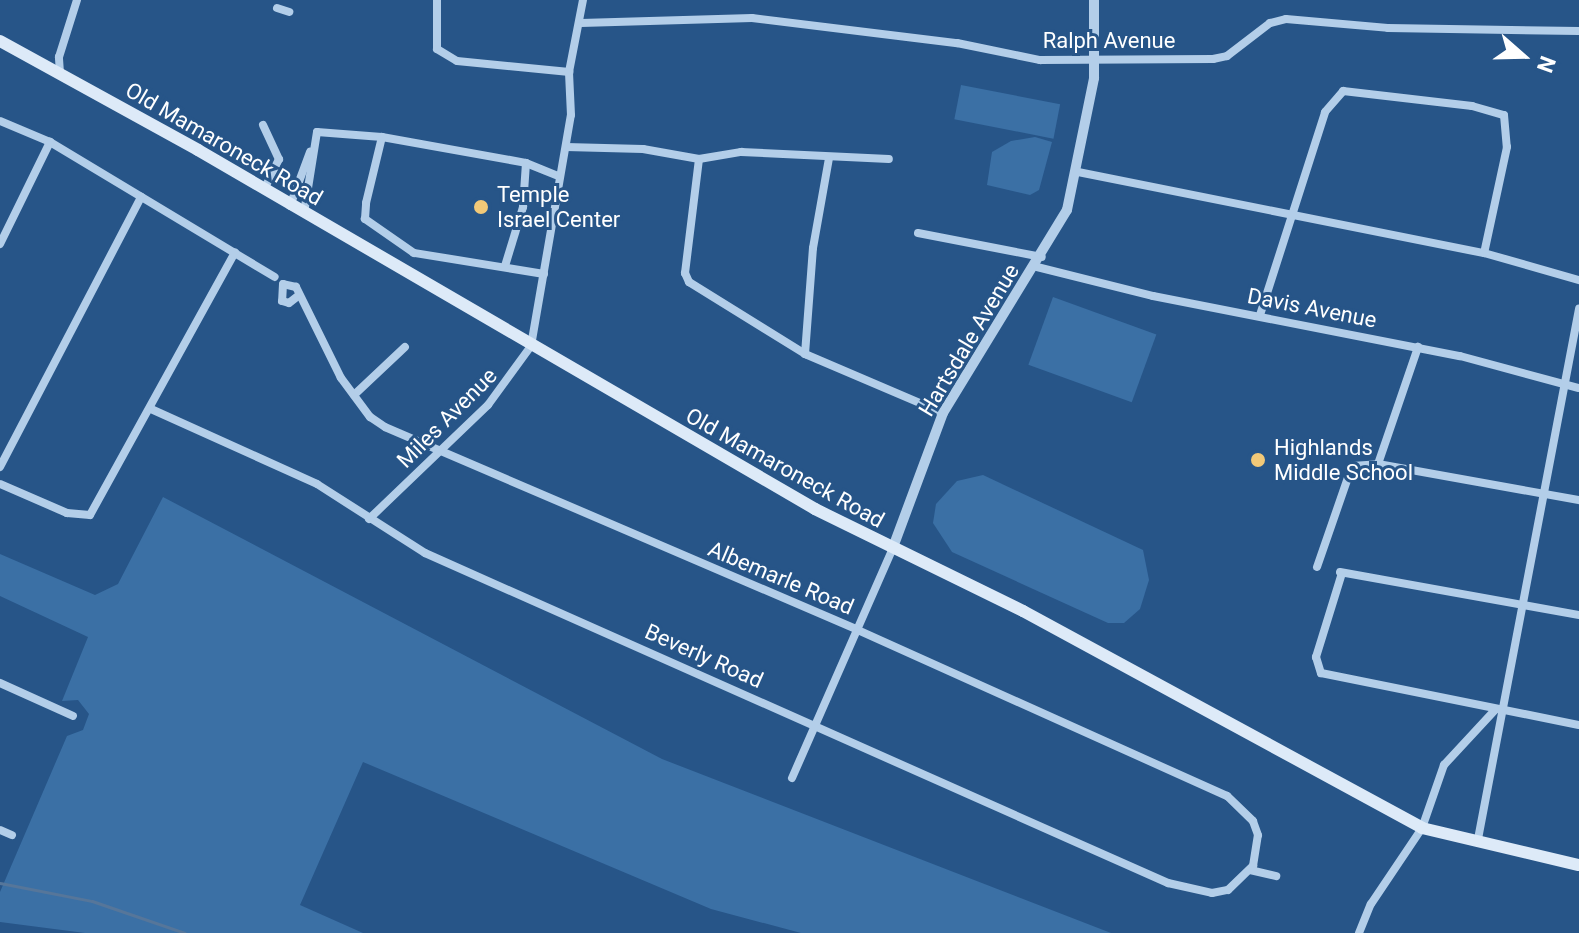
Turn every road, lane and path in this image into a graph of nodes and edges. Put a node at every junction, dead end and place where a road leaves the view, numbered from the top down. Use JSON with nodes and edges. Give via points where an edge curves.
{"nodes":[{"id":1,"x":77,"y":0,"type":"edge"},
{"id":2,"x":437,"y":0,"type":"edge"},
{"id":3,"x":583,"y":0,"type":"edge"},
{"id":4,"x":1094,"y":0,"type":"edge"},
{"id":5,"x":277,"y":8,"type":"dead end"},
{"id":6,"x":289,"y":12,"type":"dead end"},
{"id":7,"x":581,"y":23,"type":"junction"},
{"id":8,"x":1579,"y":31,"type":"edge"},
{"id":9,"x":0,"y":41,"type":"edge"},
{"id":10,"x":1095,"y":59,"type":"junction"},
{"id":11,"x":569,"y":72,"type":"junction"},
{"id":12,"x":60,"y":73,"type":"junction"},
{"id":13,"x":0,"y":121,"type":"edge"},
{"id":14,"x":263,"y":125,"type":"dead end"},
{"id":15,"x":317,"y":132,"type":"junction"},
{"id":16,"x":382,"y":137,"type":"junction"},
{"id":17,"x":50,"y":142,"type":"junction"},
{"id":18,"x":566,"y":147,"type":"junction"},
{"id":19,"x":829,"y":158,"type":"junction"},
{"id":20,"x":699,"y":159,"type":"junction"},
{"id":21,"x":889,"y":159,"type":"dead end"},
{"id":22,"x":526,"y":163,"type":"junction"},
{"id":23,"x":1078,"y":172,"type":"junction"},
{"id":24,"x":559,"y":176,"type":"junction"},
{"id":25,"x":264,"y":190,"type":"junction"},
{"id":26,"x":141,"y":197,"type":"junction"},
{"id":27,"x":290,"y":206,"type":"junction"},
{"id":28,"x":304,"y":214,"type":"junction"},
{"id":29,"x":1291,"y":215,"type":"junction"},
{"id":30,"x":918,"y":233,"type":"dead end"},
{"id":31,"x":0,"y":244,"type":"edge"},
{"id":32,"x":235,"y":252,"type":"junction"},
{"id":33,"x":1484,"y":253,"type":"junction"},
{"id":34,"x":1040,"y":262,"type":"junction"},
{"id":35,"x":505,"y":266,"type":"junction"},
{"id":36,"x":544,"y":274,"type":"junction"},
{"id":37,"x":275,"y":277,"type":"dead end"},
{"id":38,"x":1579,"y":280,"type":"edge"},
{"id":39,"x":298,"y":296,"type":"dead end"},
{"id":40,"x":1579,"y":309,"type":"edge"},
{"id":41,"x":1260,"y":315,"type":"junction"},
{"id":42,"x":531,"y":346,"type":"junction"},
{"id":43,"x":405,"y":347,"type":"dead end"},
{"id":44,"x":1418,"y":347,"type":"junction"},
{"id":45,"x":805,"y":354,"type":"junction"},
{"id":46,"x":1564,"y":386,"type":"junction"},
{"id":47,"x":1579,"y":388,"type":"edge"},
{"id":48,"x":354,"y":395,"type":"junction"},
{"id":49,"x":151,"y":409,"type":"junction"},
{"id":50,"x":943,"y":413,"type":"junction"},
{"id":51,"x":441,"y":450,"type":"junction"},
{"id":52,"x":1378,"y":464,"type":"junction"},
{"id":53,"x":0,"y":467,"type":"edge"},
{"id":54,"x":0,"y":484,"type":"edge"},
{"id":55,"x":1544,"y":493,"type":"junction"},
{"id":56,"x":1579,"y":500,"type":"edge"},
{"id":57,"x":369,"y":519,"type":"junction"},
{"id":58,"x":892,"y":550,"type":"junction"},
{"id":59,"x":1317,"y":567,"type":"dead end"},
{"id":60,"x":1523,"y":605,"type":"junction"},
{"id":61,"x":1579,"y":615,"type":"edge"},
{"id":62,"x":856,"y":629,"type":"junction"},
{"id":63,"x":0,"y":683,"type":"edge"},
{"id":64,"x":1499,"y":710,"type":"junction"},
{"id":65,"x":73,"y":716,"type":"dead end"},
{"id":66,"x":815,"y":725,"type":"junction"},
{"id":67,"x":1579,"y":725,"type":"edge"},
{"id":68,"x":792,"y":778,"type":"dead end"},
{"id":69,"x":1422,"y":828,"type":"junction"},
{"id":70,"x":0,"y":830,"type":"edge"},
{"id":71,"x":12,"y":835,"type":"dead end"},
{"id":72,"x":1478,"y":839,"type":"junction"},
{"id":73,"x":1579,"y":865,"type":"edge"},
{"id":74,"x":1250,"y":870,"type":"junction"},
{"id":75,"x":1276,"y":876,"type":"dead end"},
{"id":76,"x":1359,"y":933,"type":"edge"}],
"edges":[{"from":1,"to":12,"type":"street","via":[[59,57]]},
{"from":2,"to":11,"type":"street","via":[[437,49],[457,61]]},
{"from":3,"to":7,"type":"street","name":"Miles Avenue"},
{"from":4,"to":10,"type":"street","name":"Hartsdale Avenue"},
{"from":5,"to":6,"type":"street"},
{"from":7,"to":10,"type":"street","name":"Ralph Avenue","via":[[752,18],[957,43],[1040,60]]},
{"from":7,"to":11,"type":"street","name":"Miles Avenue"},
{"from":8,"to":10,"type":"street","name":"Ralph Avenue","via":[[1388,28],[1286,19],[1270,23],[1227,56]]},
{"from":9,"to":12,"type":"main road","name":"Old Mamaroneck Road"},
{"from":10,"to":23,"type":"street","name":"Hartsdale Avenue"},
{"from":11,"to":18,"type":"street","name":"Miles Avenue"},
{"from":12,"to":25,"type":"main road","name":"Old Mamaroneck Road"},
{"from":13,"to":17,"type":"street"},
{"from":14,"to":25,"type":"street","via":[[279,159]]},
{"from":15,"to":16,"type":"street"},
{"from":15,"to":27,"type":"street"},
{"from":15,"to":28,"type":"street"},
{"from":16,"to":22,"type":"street"},
{"from":16,"to":35,"type":"street","via":[[365,219],[414,253]]},
{"from":17,"to":26,"type":"street"},
{"from":17,"to":31,"type":"street"},
{"from":18,"to":20,"type":"street","via":[[643,149]]},
{"from":18,"to":24,"type":"street","name":"Miles Avenue"},
{"from":19,"to":20,"type":"street","via":[[741,152]]},
{"from":19,"to":21,"type":"street"},
{"from":19,"to":45,"type":"street","via":[[813,248]]},
{"from":20,"to":45,"type":"street","via":[[685,273],[689,282]]},
{"from":22,"to":24,"type":"street"},
{"from":22,"to":35,"type":"street","via":[[523,207]]},
{"from":23,"to":29,"type":"street"},
{"from":23,"to":34,"type":"street","name":"Hartsdale Avenue","via":[[1067,210]]},
{"from":24,"to":36,"type":"street","name":"Miles Avenue"},
{"from":25,"to":27,"type":"main road","name":"Old Mamaroneck Road"},
{"from":26,"to":32,"type":"street"},
{"from":26,"to":53,"type":"street"},
{"from":27,"to":28,"type":"main road","name":"Old Mamaroneck Road"},
{"from":28,"to":42,"type":"main road","name":"Old Mamaroneck Road"},
{"from":29,"to":33,"type":"street"},
{"from":29,"to":33,"type":"street","via":[[1332,99],[1343,91],[1472,106],[1504,115],[1507,147]]},
{"from":29,"to":41,"type":"street"},
{"from":30,"to":34,"type":"street","name":"Davis Avenue"},
{"from":32,"to":37,"type":"street"},
{"from":32,"to":49,"type":"street"},
{"from":33,"to":38,"type":"street"},
{"from":34,"to":41,"type":"street","name":"Davis Avenue"},
{"from":34,"to":50,"type":"street","name":"Hartsdale Avenue"},
{"from":35,"to":36,"type":"street"},
{"from":36,"to":42,"type":"street","name":"Miles Avenue"},
{"from":39,"to":48,"type":"street","name":"Albemarle Road"},
{"from":40,"to":46,"type":"street"},
{"from":41,"to":44,"type":"street","name":"Davis Avenue"},
{"from":42,"to":51,"type":"street","name":"Miles Avenue","via":[[514,375]]},
{"from":42,"to":58,"type":"main road","name":"Old Mamaroneck Road"},
{"from":43,"to":48,"type":"street"},
{"from":44,"to":46,"type":"street","name":"Davis Avenue"},
{"from":44,"to":52,"type":"street"},
{"from":45,"to":50,"type":"street"},
{"from":46,"to":47,"type":"street","name":"Davis Avenue"},
{"from":46,"to":55,"type":"street"},
{"from":48,"to":51,"type":"street","name":"Albemarle Road","via":[[385,427]]},
{"from":49,"to":54,"type":"street","via":[[90,515],[67,513]]},
{"from":49,"to":57,"type":"street","name":"Beverly Road","via":[[317,484]]},
{"from":50,"to":58,"type":"street","name":"Hartsdale Avenue"},
{"from":51,"to":57,"type":"street","name":"Miles Avenue"},
{"from":51,"to":62,"type":"street","name":"Albemarle Road"},
{"from":52,"to":55,"type":"street"},
{"from":52,"to":59,"type":"street","via":[[1352,466],[1347,474]]},
{"from":55,"to":56,"type":"street"},
{"from":55,"to":60,"type":"street"},
{"from":57,"to":66,"type":"street","name":"Beverly Road","via":[[425,553]]},
{"from":58,"to":62,"type":"street","name":"Hartsdale Avenue"},
{"from":58,"to":69,"type":"main road","name":"Old Mamaroneck Road","via":[[1023,611]]},
{"from":60,"to":61,"type":"street"},
{"from":60,"to":64,"type":"street"},
{"from":60,"to":64,"type":"street","via":[[1341,573],[1316,657],[1323,674]]},
{"from":62,"to":66,"type":"street","name":"Hartsdale Avenue"},
{"from":62,"to":74,"type":"street","name":"Albemarle Road","via":[[1227,796],[1243,807],[1258,835]]},
{"from":63,"to":65,"type":"street"},
{"from":64,"to":67,"type":"street"},
{"from":64,"to":69,"type":"street","via":[[1444,765]]},
{"from":64,"to":72,"type":"street"},
{"from":66,"to":68,"type":"street","name":"Hartsdale Avenue"},
{"from":66,"to":74,"type":"street","name":"Beverly Road","via":[[1168,883],[1212,893],[1228,890]]},
{"from":69,"to":72,"type":"main road","name":"Old Mamaroneck Road"},
{"from":69,"to":76,"type":"street","via":[[1371,904]]},
{"from":70,"to":71,"type":"street"},
{"from":72,"to":73,"type":"main road","name":"Old Mamaroneck Road"},
{"from":74,"to":75,"type":"street"}]}
